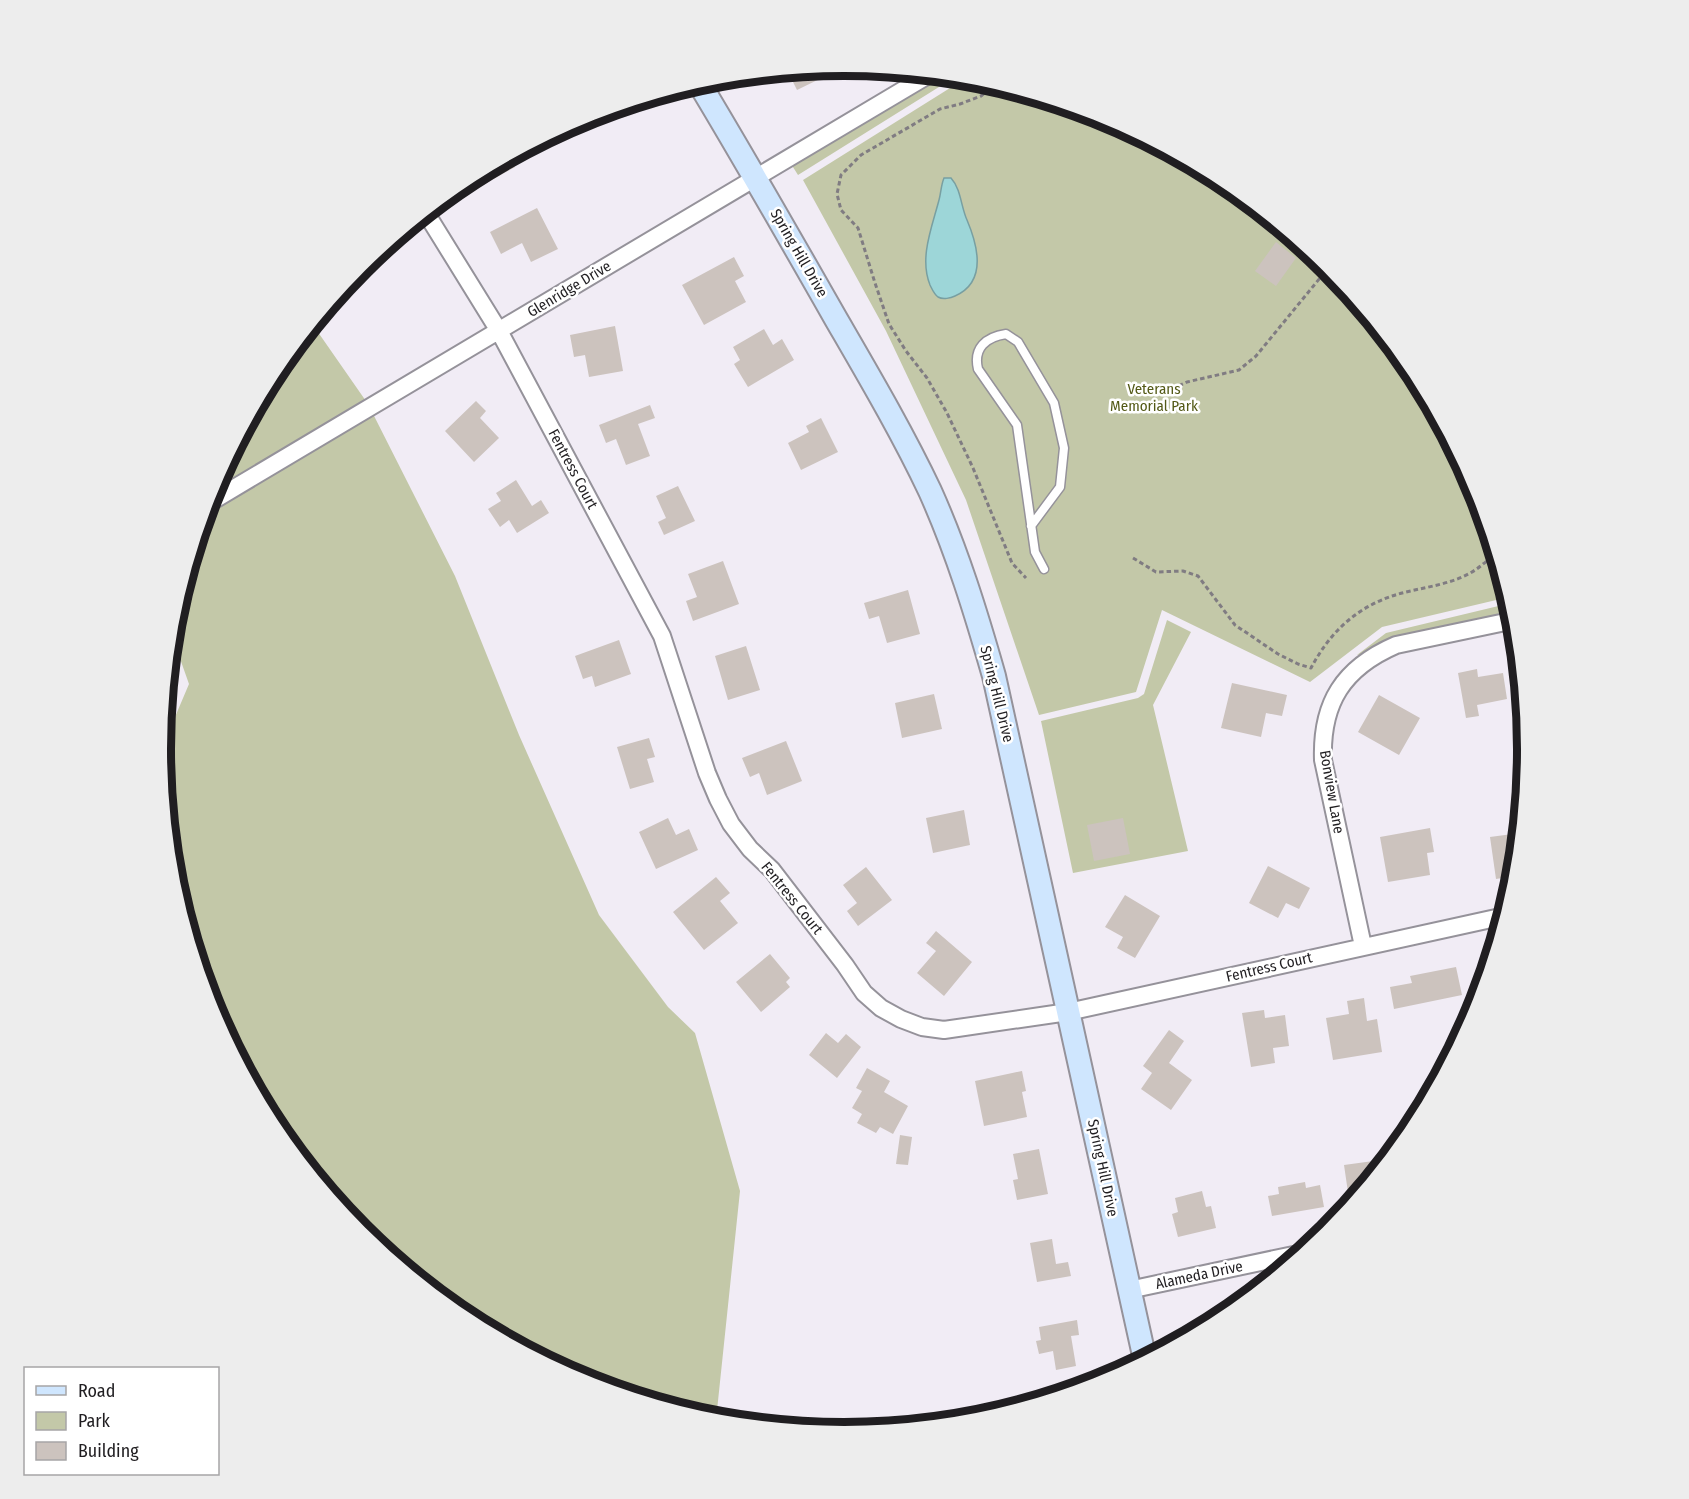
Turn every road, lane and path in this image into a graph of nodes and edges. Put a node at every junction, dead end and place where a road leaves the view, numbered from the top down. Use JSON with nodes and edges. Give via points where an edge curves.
{"nodes":[{"id":1,"x":919,"y":81,"type":"edge"},
{"id":2,"x":704,"y":91,"type":"edge"},
{"id":3,"x":986,"y":91,"type":"edge"},
{"id":4,"x":756,"y":178,"type":"junction"},
{"id":5,"x":430,"y":220,"type":"edge"},
{"id":6,"x":1322,"y":276,"type":"edge"},
{"id":7,"x":499,"y":331,"type":"junction"},
{"id":8,"x":1172,"y":389,"type":"dead end"},
{"id":9,"x":222,"y":496,"type":"edge"},
{"id":10,"x":1031,"y":526,"type":"junction"},
{"id":11,"x":1489,"y":557,"type":"edge"},
{"id":12,"x":1133,"y":558,"type":"dead end"},
{"id":13,"x":1044,"y":569,"type":"dead end"},
{"id":14,"x":1026,"y":578,"type":"dead end"},
{"id":15,"x":1506,"y":622,"type":"edge"},
{"id":16,"x":1496,"y":918,"type":"edge"},
{"id":17,"x":1363,"y":946,"type":"junction"},
{"id":18,"x":1068,"y":1012,"type":"junction"},
{"id":19,"x":1286,"y":1257,"type":"edge"},
{"id":20,"x":1129,"y":1290,"type":"junction"},
{"id":21,"x":1143,"y":1352,"type":"edge"}],
"edges":[{"from":1,"to":4,"type":"street","name":"Glenridge Drive"},
{"from":2,"to":4,"type":"main road","name":"Spring Hill Drive"},
{"from":3,"to":14,"type":"path","via":[[940,109],[861,155],[841,175],[837,194],[841,210],[858,228],[889,324],[932,387],[973,468],[1012,563]]},
{"from":4,"to":7,"type":"street","name":"Glenridge Drive"},
{"from":4,"to":18,"type":"main road","name":"Spring Hill Drive","via":[[904,438],[956,556],[994,676]]},
{"from":5,"to":7,"type":"street","name":"Fentress Court"},
{"from":6,"to":8,"type":"path","via":[[1256,356],[1239,369]]},
{"from":7,"to":9,"type":"street","name":"Glenridge Drive"},
{"from":7,"to":18,"type":"street","name":"Fentress Court","via":[[662,636],[722,808],[864,993],[901,1019],[944,1030]]},
{"from":10,"to":10,"type":"lane","via":[[1017,425],[978,369],[979,349],[993,336],[1006,334],[1018,342],[1054,403],[1064,448],[1060,487]]},
{"from":10,"to":13,"type":"lane","via":[[1035,552]]},
{"from":11,"to":12,"type":"path","via":[[1471,573],[1451,581],[1369,605],[1336,630],[1311,668],[1278,654],[1235,625],[1198,576],[1183,571],[1156,572]]},
{"from":15,"to":17,"type":"street","name":"Bonview Lane","via":[[1379,652],[1353,673],[1332,703],[1326,721],[1323,760]]},
{"from":16,"to":17,"type":"street","name":"Fentress Court"},
{"from":17,"to":18,"type":"street","name":"Fentress Court"},
{"from":18,"to":20,"type":"main road","name":"Spring Hill Drive"},
{"from":19,"to":20,"type":"street","name":"Alameda Drive"},
{"from":20,"to":21,"type":"main road","name":"Spring Hill Drive"}]}
